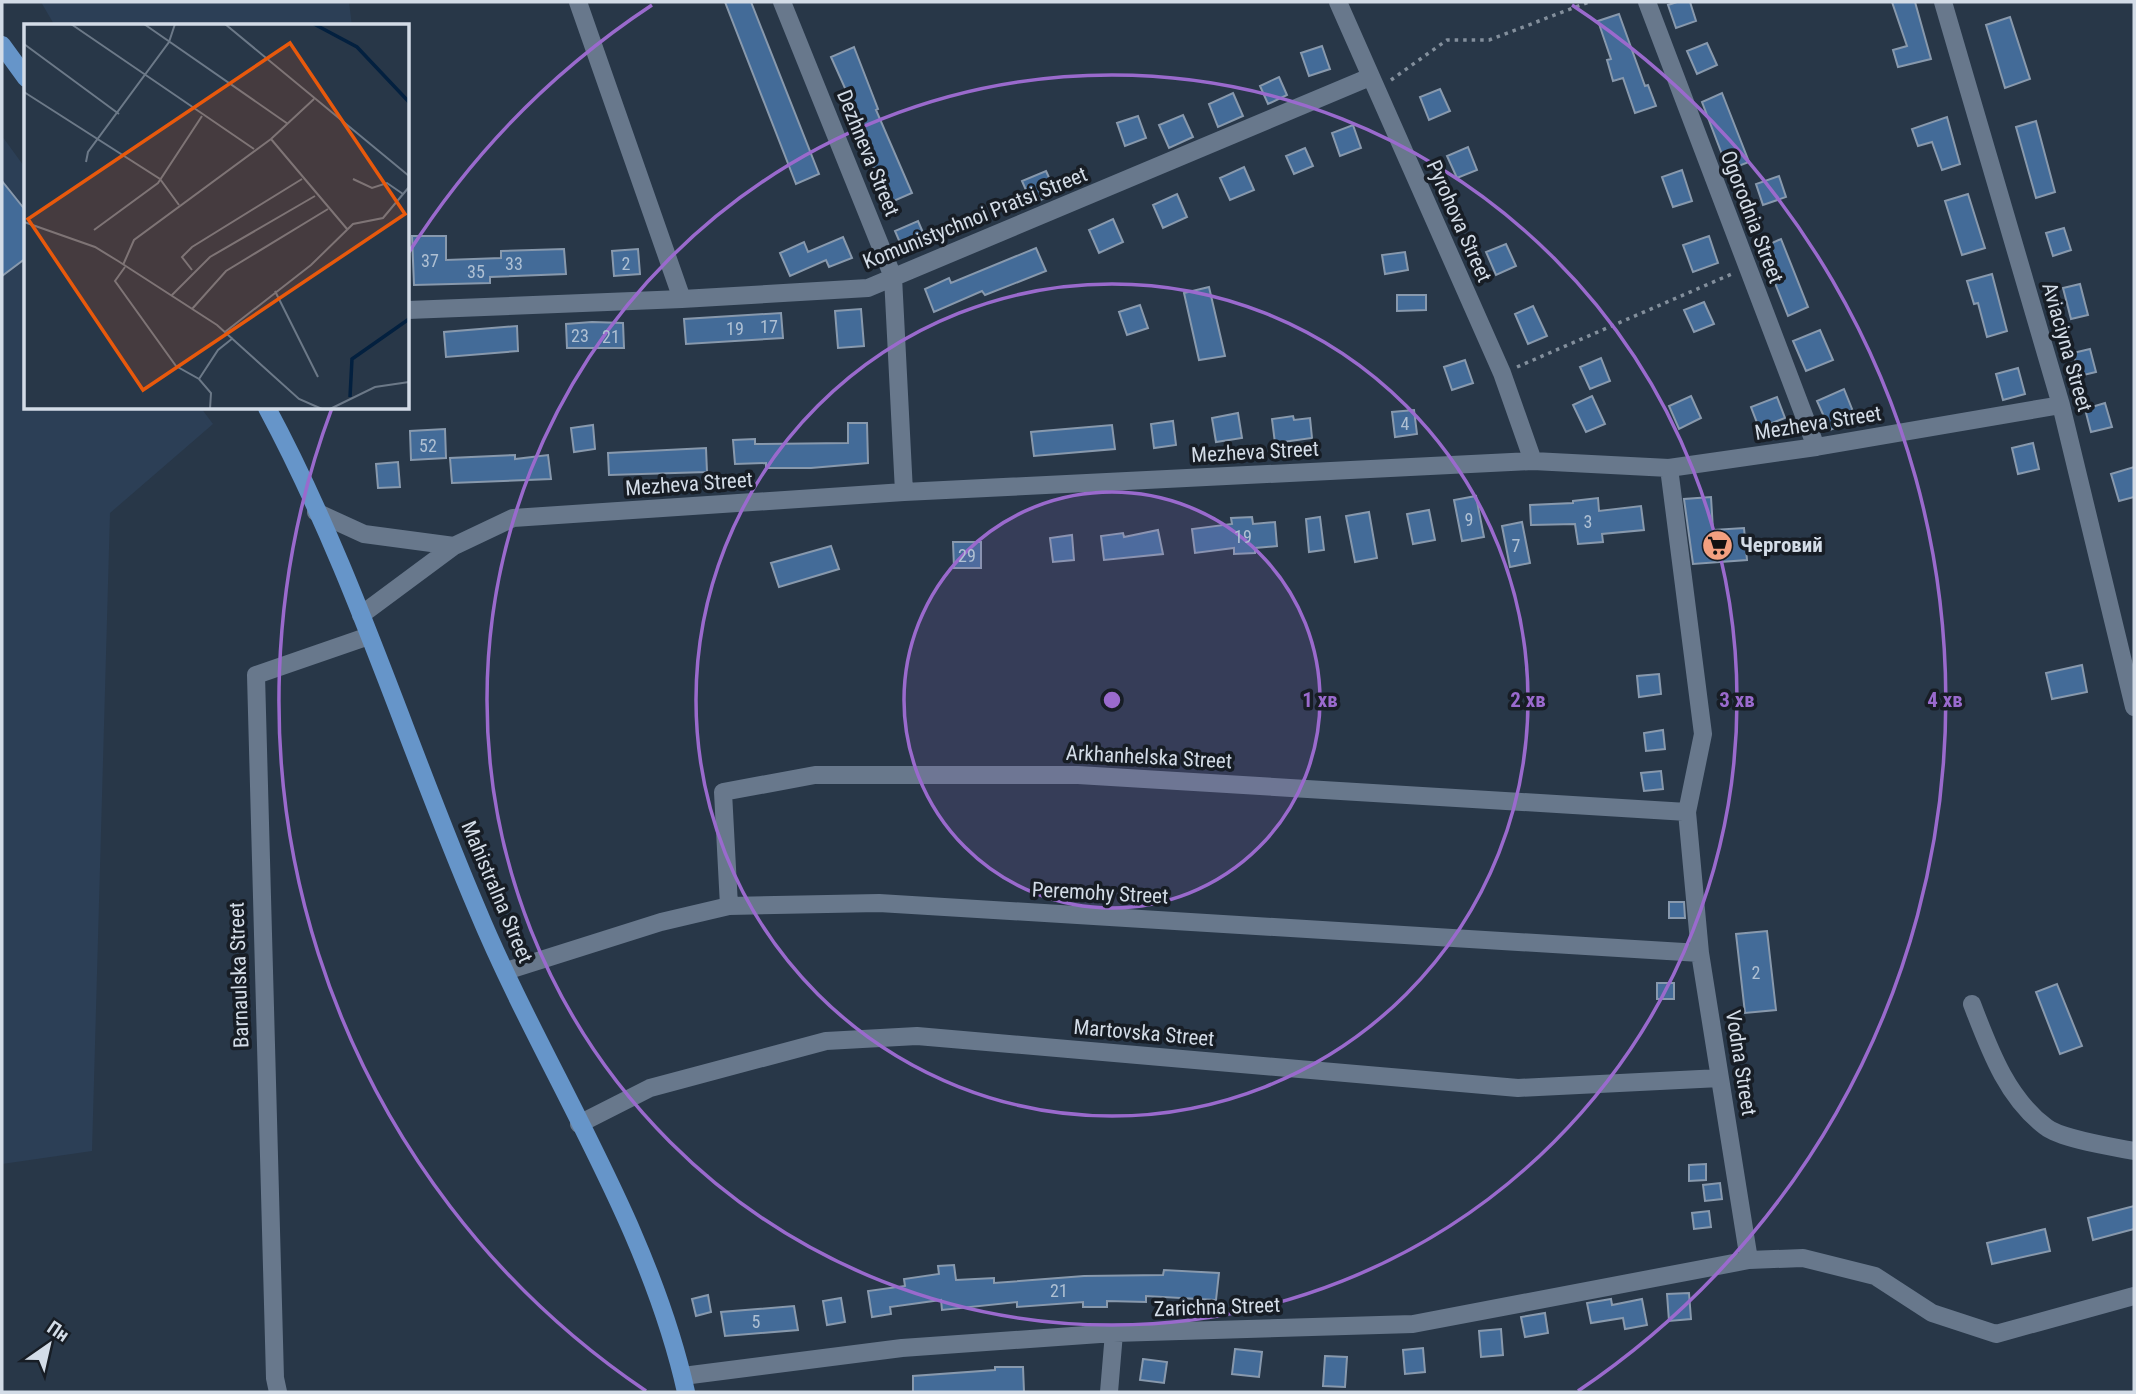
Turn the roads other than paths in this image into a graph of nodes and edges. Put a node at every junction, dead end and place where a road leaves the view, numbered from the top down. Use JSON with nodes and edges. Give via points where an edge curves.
{"nodes":[{"id":1,"x":578,"y":2,"type":"edge"},
{"id":2,"x":782,"y":2,"type":"edge"},
{"id":3,"x":1338,"y":2,"type":"edge"},
{"id":4,"x":1647,"y":2,"type":"edge"},
{"id":5,"x":1943,"y":2,"type":"edge"},
{"id":6,"x":2,"y":46,"type":"edge"},
{"id":7,"x":24,"y":75,"type":"edge"},
{"id":8,"x":1373,"y":83,"type":"junction"},
{"id":9,"x":892,"y":277,"type":"junction"},
{"id":10,"x":682,"y":299,"type":"junction"},
{"id":11,"x":410,"y":310,"type":"edge"},
{"id":12,"x":2061,"y":405,"type":"junction"},
{"id":13,"x":269,"y":410,"type":"edge"},
{"id":14,"x":1816,"y":447,"type":"junction"},
{"id":15,"x":1533,"y":461,"type":"junction"},
{"id":16,"x":1669,"y":468,"type":"junction"},
{"id":17,"x":904,"y":492,"type":"junction"},
{"id":18,"x":316,"y":512,"type":"junction"},
{"id":19,"x":454,"y":546,"type":"junction"},
{"id":20,"x":361,"y":615,"type":"junction"},
{"id":21,"x":369,"y":636,"type":"junction"},
{"id":22,"x":2134,"y":707,"type":"edge"},
{"id":23,"x":1687,"y":812,"type":"junction"},
{"id":24,"x":729,"y":906,"type":"junction"},
{"id":25,"x":1700,"y":953,"type":"junction"},
{"id":26,"x":506,"y":971,"type":"junction"},
{"id":27,"x":1972,"y":1004,"type":"dead end"},
{"id":28,"x":1720,"y":1079,"type":"junction"},
{"id":29,"x":579,"y":1124,"type":"junction"},
{"id":30,"x":2134,"y":1151,"type":"edge"},
{"id":31,"x":1749,"y":1260,"type":"junction"},
{"id":32,"x":2134,"y":1296,"type":"edge"},
{"id":33,"x":1114,"y":1333,"type":"junction"},
{"id":34,"x":685,"y":1384,"type":"edge"},
{"id":35,"x":278,"y":1392,"type":"edge"},
{"id":36,"x":1109,"y":1392,"type":"edge"}],
"edges":[{"from":1,"to":10,"type":"street"},
{"from":2,"to":9,"type":"street","name":"Dezhneva Street"},
{"from":3,"to":8,"type":"street","name":"Pyrohova Street"},
{"from":4,"to":14,"type":"street","name":"Ogorodnia Street"},
{"from":5,"to":12,"type":"street","name":"Aviaciyna Street"},
{"from":6,"to":7,"type":"main road"},
{"from":8,"to":9,"type":"street","name":"Komunistychnoi Pratsi Street"},
{"from":8,"to":15,"type":"street","name":"Pyrohova Street","via":[[1502,373]]},
{"from":9,"to":10,"type":"street","name":"Komunistychnoi Pratsi Street","via":[[869,288]]},
{"from":9,"to":17,"type":"street","name":"Dezhneva Street"},
{"from":10,"to":11,"type":"street","name":"Komunistychnoi Pratsi Street"},
{"from":12,"to":14,"type":"street","name":"Mezheva Street"},
{"from":12,"to":22,"type":"street","name":"Aviaciyna Street"},
{"from":13,"to":18,"type":"main road","name":"Mahistralna Street"},
{"from":14,"to":16,"type":"street","name":"Mezheva Street"},
{"from":15,"to":16,"type":"street","name":"Mezheva Street"},
{"from":15,"to":17,"type":"street","name":"Mezheva Street"},
{"from":16,"to":23,"type":"street","name":"Vodna Street","via":[[1703,733]]},
{"from":17,"to":19,"type":"street","name":"Mezheva Street","via":[[513,518]]},
{"from":18,"to":19,"type":"street","via":[[364,534]]},
{"from":18,"to":20,"type":"main road","name":"Mahistralna Street"},
{"from":19,"to":20,"type":"street","name":"Mezheva Street"},
{"from":20,"to":21,"type":"main road","name":"Mahistralna Street"},
{"from":21,"to":26,"type":"main road","name":"Mahistralna Street","via":[[477,911]]},
{"from":21,"to":35,"type":"street","name":"Barnaulska Street","via":[[256,675]]},
{"from":23,"to":24,"type":"street","name":"Arkhanhelska Street","via":[[1078,775],[815,775],[723,792]]},
{"from":23,"to":25,"type":"street","name":"Vodna Street"},
{"from":24,"to":25,"type":"street","name":"Peremohy Street","via":[[878,902]]},
{"from":24,"to":26,"type":"street","name":"Peremohy Street","via":[[661,922]]},
{"from":25,"to":28,"type":"street","name":"Vodna Street"},
{"from":26,"to":29,"type":"main road","name":"Mahistralna Street"},
{"from":27,"to":30,"type":"street","via":[[1991,1055],[2015,1096],[2047,1129]]},
{"from":28,"to":29,"type":"street","name":"Martovska Street","via":[[1518,1088],[917,1036],[826,1041],[650,1088]]},
{"from":28,"to":31,"type":"street","name":"Vodna Street"},
{"from":29,"to":34,"type":"main road","name":"Mahistralna Street","via":[[662,1305]]},
{"from":31,"to":32,"type":"street","via":[[1803,1258],[1875,1276],[1932,1314],[1996,1334]]},
{"from":31,"to":33,"type":"street","name":"Zarichna Street","via":[[1413,1324]]},
{"from":33,"to":34,"type":"street","name":"Zarichna Street","via":[[902,1348]]},
{"from":33,"to":36,"type":"street"}]}
